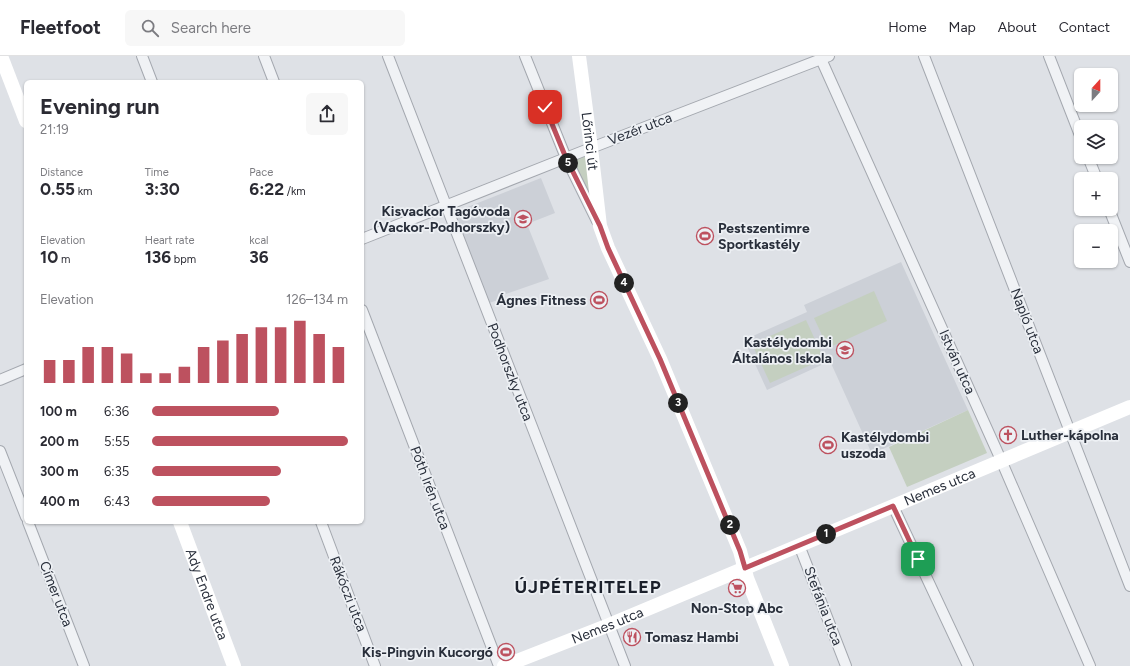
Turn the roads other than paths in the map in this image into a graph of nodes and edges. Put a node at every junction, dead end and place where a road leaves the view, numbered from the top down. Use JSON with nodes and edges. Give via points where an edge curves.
{"nodes":[{"id":1,"x":1,"y":56,"type":"edge"},
{"id":2,"x":142,"y":56,"type":"edge"},
{"id":3,"x":264,"y":56,"type":"edge"},
{"id":4,"x":388,"y":56,"type":"edge"},
{"id":5,"x":525,"y":56,"type":"edge"},
{"id":6,"x":579,"y":56,"type":"edge"},
{"id":7,"x":801,"y":56,"type":"edge"},
{"id":8,"x":924,"y":56,"type":"edge"},
{"id":9,"x":1049,"y":56,"type":"edge"},
{"id":10,"x":825,"y":58,"type":"edge"},
{"id":11,"x":805,"y":66,"type":"junction"},
{"id":12,"x":151,"y":80,"type":"edge"},
{"id":13,"x":273,"y":80,"type":"edge"},
{"id":14,"x":24,"y":116,"type":"edge"},
{"id":15,"x":1074,"y":120,"type":"edge"},
{"id":16,"x":591,"y":148,"type":"junction"},
{"id":17,"x":566,"y":158,"type":"junction"},
{"id":18,"x":445,"y":206,"type":"junction"},
{"id":19,"x":1112,"y":216,"type":"edge"},
{"id":20,"x":600,"y":226,"type":"junction"},
{"id":21,"x":364,"y":238,"type":"edge"},
{"id":22,"x":1130,"y":262,"type":"edge"},
{"id":23,"x":364,"y":315,"type":"edge"},
{"id":24,"x":24,"y":370,"type":"edge"},
{"id":25,"x":0,"y":380,"type":"edge"},
{"id":26,"x":1130,"y":407,"type":"edge"},
{"id":27,"x":1070,"y":432,"type":"junction"},
{"id":28,"x":0,"y":451,"type":"edge"},
{"id":29,"x":1001,"y":460,"type":"junction"},
{"id":30,"x":893,"y":506,"type":"junction"},
{"id":31,"x":24,"y":512,"type":"edge"},
{"id":32,"x":29,"y":524,"type":"edge"},
{"id":33,"x":181,"y":524,"type":"edge"},
{"id":34,"x":322,"y":524,"type":"edge"},
{"id":35,"x":799,"y":545,"type":"junction"},
{"id":36,"x":745,"y":568,"type":"junction"},
{"id":37,"x":1130,"y":586,"type":"edge"},
{"id":38,"x":609,"y":625,"type":"junction"},
{"id":39,"x":84,"y":666,"type":"edge"},
{"id":40,"x":234,"y":666,"type":"edge"},
{"id":41,"x":375,"y":666,"type":"edge"},
{"id":42,"x":499,"y":666,"type":"edge"},
{"id":43,"x":504,"y":666,"type":"edge"},
{"id":44,"x":625,"y":666,"type":"edge"},
{"id":45,"x":782,"y":666,"type":"edge"},
{"id":46,"x":846,"y":666,"type":"edge"},
{"id":47,"x":968,"y":666,"type":"edge"},
{"id":48,"x":1090,"y":666,"type":"edge"}],
"edges":[{"from":1,"to":14,"type":"street"},
{"from":2,"to":12,"type":"street"},
{"from":3,"to":13,"type":"street"},
{"from":4,"to":18,"type":"street","name":"Podhorszky utca"},
{"from":5,"to":17,"type":"street"},
{"from":6,"to":16,"type":"street","name":"Lőrinci út"},
{"from":7,"to":11,"type":"street"},
{"from":8,"to":27,"type":"street","name":"Napló utca"},
{"from":9,"to":15,"type":"street"},
{"from":10,"to":11,"type":"street","name":"Vezér utca"},
{"from":10,"to":29,"type":"street","name":"István utca"},
{"from":11,"to":16,"type":"street","name":"Vezér utca"},
{"from":16,"to":17,"type":"street","name":"Vezér utca"},
{"from":16,"to":20,"type":"street","name":"Lőrinci út"},
{"from":17,"to":18,"type":"street","name":"Vezér utca"},
{"from":17,"to":20,"type":"street"},
{"from":18,"to":21,"type":"street","name":"Vezér utca"},
{"from":18,"to":38,"type":"street","name":"Podhorszky utca"},
{"from":19,"to":22,"type":"street"},
{"from":20,"to":36,"type":"street","name":"Lőrinci út","via":[[660,359]]},
{"from":23,"to":42,"type":"street","name":"Póth Irén utca"},
{"from":24,"to":25,"type":"street"},
{"from":26,"to":27,"type":"street","name":"Nemes utca"},
{"from":27,"to":29,"type":"street","name":"Nemes utca"},
{"from":27,"to":37,"type":"street","name":"Napló utca"},
{"from":28,"to":31,"type":"street"},
{"from":29,"to":30,"type":"street","name":"Nemes utca"},
{"from":29,"to":48,"type":"street","name":"István utca"},
{"from":30,"to":35,"type":"street","name":"Nemes utca"},
{"from":30,"to":47,"type":"street"},
{"from":32,"to":39,"type":"street","name":"Címer utca"},
{"from":33,"to":40,"type":"street","name":"Ady Endre utca"},
{"from":34,"to":41,"type":"street","name":"Rákóczi utca"},
{"from":35,"to":36,"type":"street","name":"Nemes utca"},
{"from":35,"to":46,"type":"street","name":"Stefánia utca"},
{"from":36,"to":38,"type":"street","name":"Nemes utca"},
{"from":36,"to":45,"type":"street","name":"Lőrinci út"},
{"from":38,"to":43,"type":"street","name":"Nemes utca"},
{"from":38,"to":44,"type":"street","name":"Podhorszky utca"}]}
